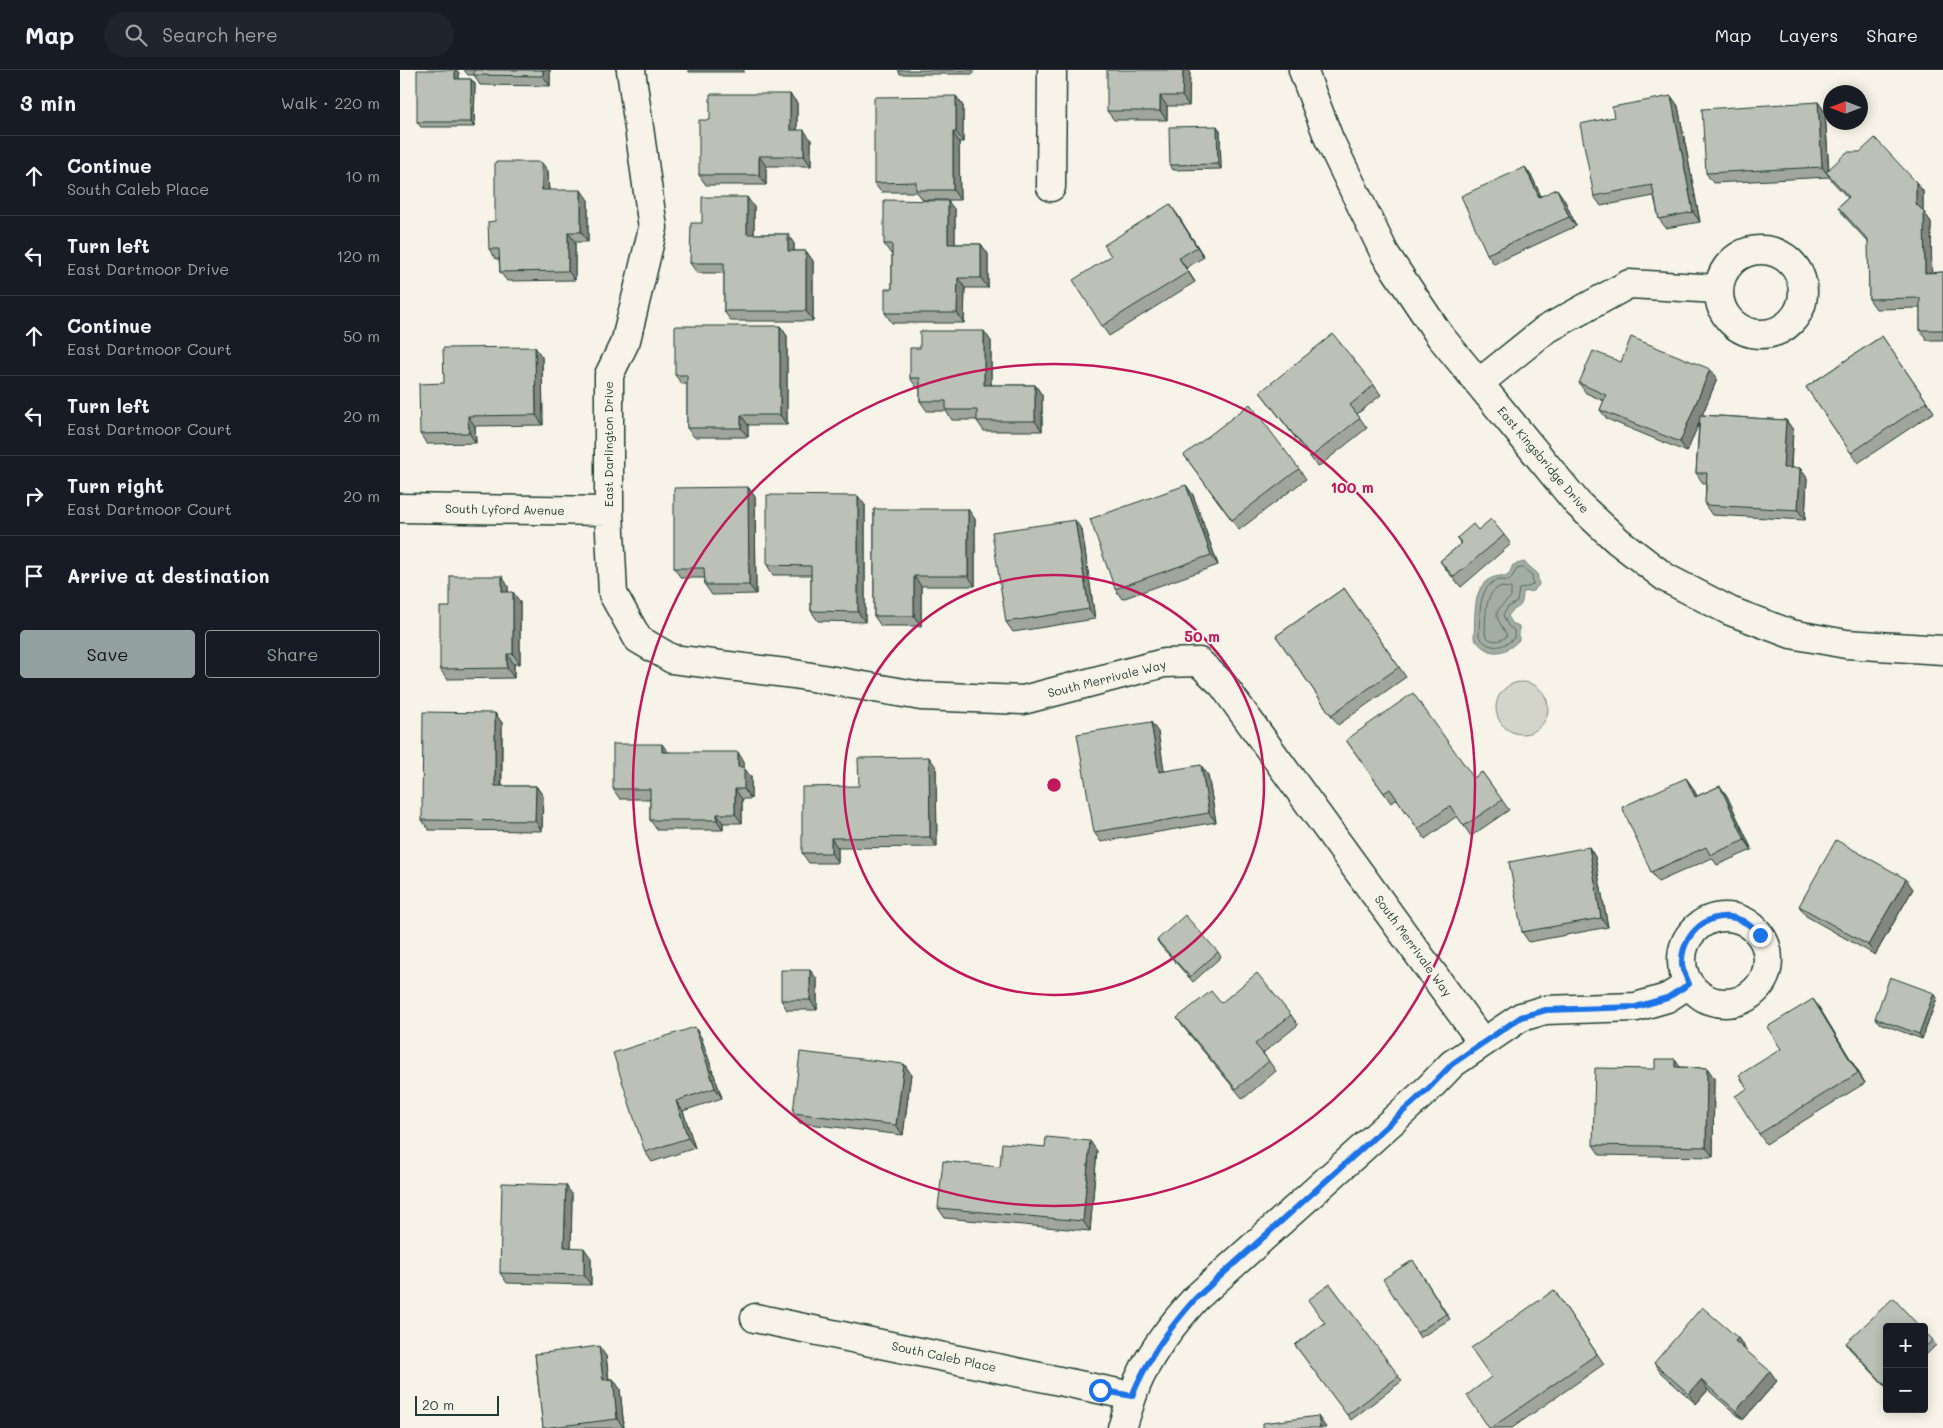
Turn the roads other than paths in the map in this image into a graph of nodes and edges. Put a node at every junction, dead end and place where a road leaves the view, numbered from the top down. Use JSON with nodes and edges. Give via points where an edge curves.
{"nodes":[{"id":1,"x":631,"y":70,"type":"edge"},
{"id":2,"x":1052,"y":70,"type":"edge"},
{"id":3,"x":1303,"y":70,"type":"edge"},
{"id":4,"x":1051,"y":187,"type":"dead end"},
{"id":5,"x":1718,"y":289,"type":"dead end"},
{"id":6,"x":1479,"y":383,"type":"junction"},
{"id":7,"x":400,"y":508,"type":"edge"},
{"id":8,"x":609,"y":511,"type":"junction"},
{"id":9,"x":638,"y":639,"type":"joint"},
{"id":10,"x":1943,"y":650,"type":"edge"},
{"id":11,"x":1689,"y":984,"type":"dead end"},
{"id":12,"x":1483,"y":1043,"type":"junction"},
{"id":13,"x":755,"y":1318,"type":"dead end"},
{"id":14,"x":1132,"y":1396,"type":"junction"},
{"id":15,"x":1122,"y":1428,"type":"edge"}],
"edges":[{"from":1,"to":8,"type":"street","name":"East Darlington Drive","via":[[653,228],[626,340],[609,375]]},
{"from":2,"to":4,"type":"street"},
{"from":3,"to":6,"type":"street","name":"East Kingsbridge Drive","via":[[1329,140],[1385,254],[1440,336]]},
{"from":5,"to":6,"type":"street","via":[[1629,284],[1544,330]]},
{"from":6,"to":10,"type":"street","name":"East Kingsbridge Drive","via":[[1578,504],[1618,541],[1666,578],[1730,611],[1791,634],[1846,644]]},
{"from":7,"to":8,"type":"street","name":"South Lyford Avenue"},
{"from":8,"to":9,"type":"street","name":"East Darlington Drive","via":[[613,594]]},
{"from":9,"to":12,"type":"street","name":"South Merrivale Way","via":[[672,659],[794,674],[921,696],[1023,700],[1164,663],[1199,662],[1224,685]]},
{"from":11,"to":12,"type":"street","via":[[1667,998],[1636,1007],[1546,1010],[1521,1017]]},
{"from":12,"to":14,"type":"street","via":[[1452,1064],[1196,1298],[1156,1349]]},
{"from":13,"to":14,"type":"street","name":"South Caleb Place"},
{"from":14,"to":15,"type":"street"}]}
